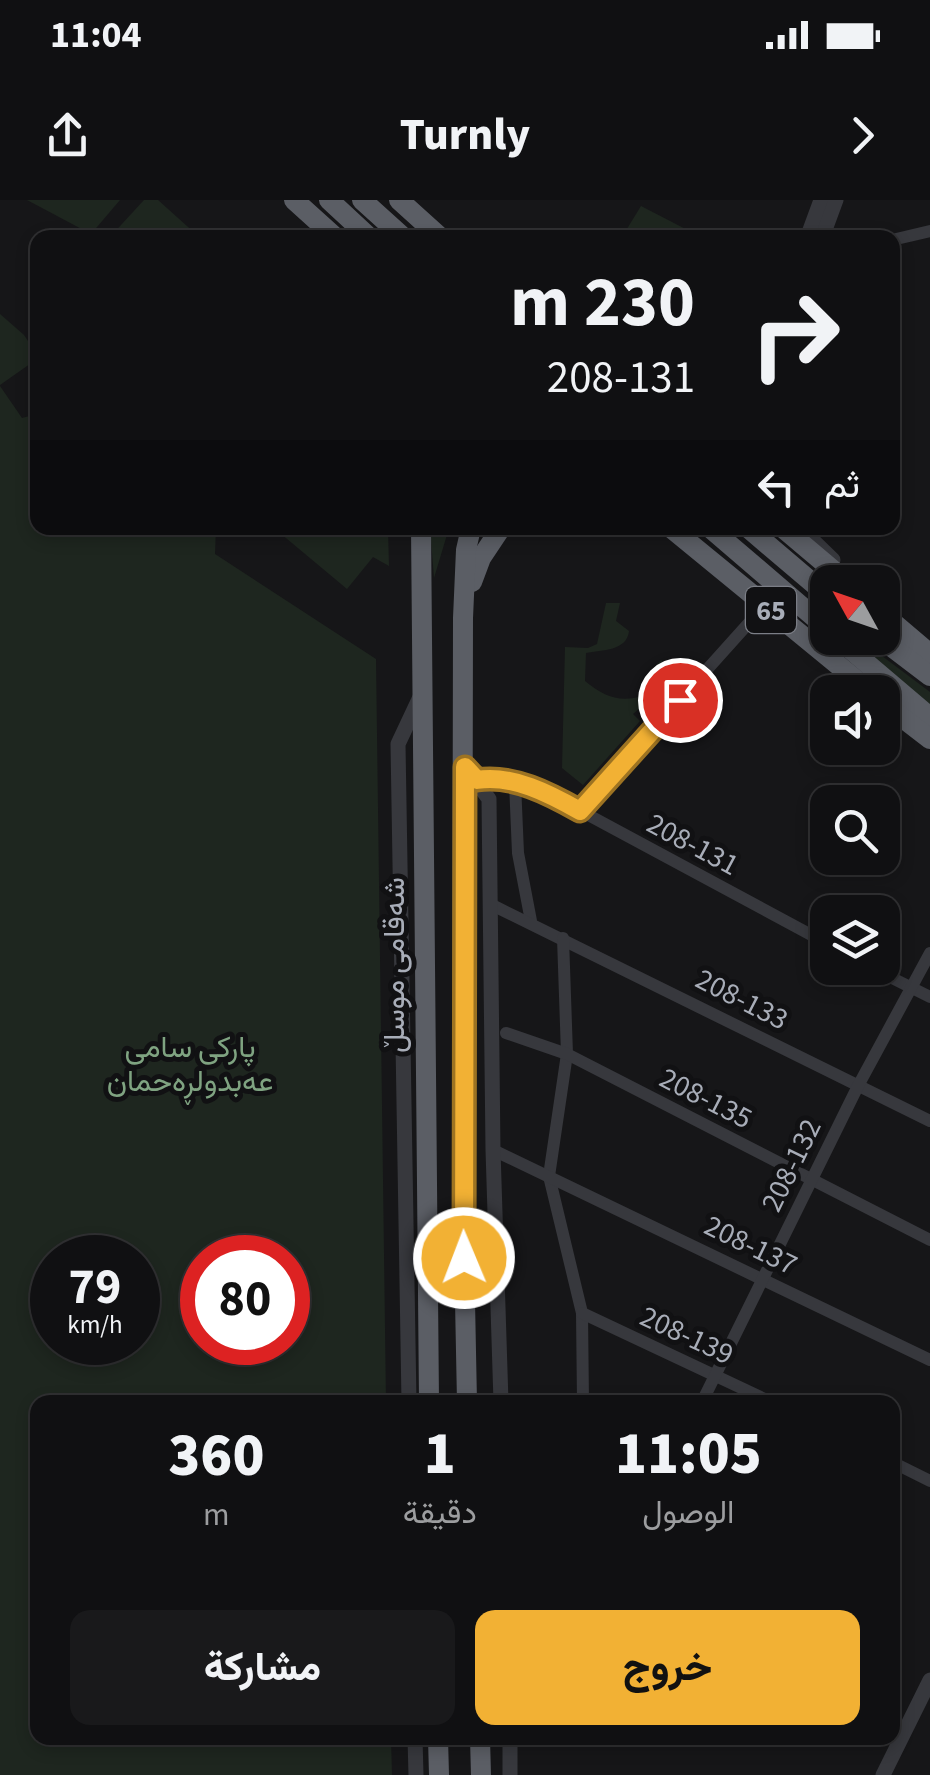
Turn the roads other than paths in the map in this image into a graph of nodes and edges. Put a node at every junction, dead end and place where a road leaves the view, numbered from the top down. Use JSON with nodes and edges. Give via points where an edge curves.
{"nodes":[{"id":1,"x":294,"y":200,"type":"edge"},
{"id":2,"x":329,"y":200,"type":"edge"},
{"id":3,"x":362,"y":200,"type":"edge"},
{"id":4,"x":400,"y":200,"type":"edge"},
{"id":5,"x":821,"y":200,"type":"edge"},
{"id":6,"x":836,"y":200,"type":"edge"},
{"id":7,"x":327,"y":230,"type":"edge"},
{"id":8,"x":361,"y":230,"type":"edge"},
{"id":9,"x":395,"y":230,"type":"edge"},
{"id":10,"x":432,"y":230,"type":"edge"},
{"id":11,"x":810,"y":230,"type":"edge"},
{"id":12,"x":825,"y":230,"type":"edge"},
{"id":13,"x":930,"y":230,"type":"edge"},
{"id":14,"x":900,"y":238,"type":"edge"},
{"id":15,"x":420,"y":535,"type":"edge"},
{"id":16,"x":469,"y":535,"type":"edge"},
{"id":17,"x":496,"y":535,"type":"edge"},
{"id":18,"x":680,"y":535,"type":"edge"},
{"id":19,"x":718,"y":535,"type":"edge"},
{"id":20,"x":756,"y":535,"type":"edge"},
{"id":21,"x":792,"y":535,"type":"edge"},
{"id":22,"x":806,"y":535,"type":"edge"},
{"id":23,"x":828,"y":565,"type":"edge"},
{"id":24,"x":834,"y":565,"type":"edge"},
{"id":25,"x":810,"y":581,"type":"edge"},
{"id":26,"x":765,"y":605,"type":"junction"},
{"id":27,"x":810,"y":614,"type":"edge"},
{"id":28,"x":464,"y":618,"type":"junction"},
{"id":29,"x":900,"y":628,"type":"edge"},
{"id":30,"x":900,"y":653,"type":"edge"},
{"id":31,"x":930,"y":654,"type":"edge"},
{"id":32,"x":858,"y":655,"type":"edge"},
{"id":33,"x":851,"y":675,"type":"edge"},
{"id":34,"x":930,"y":676,"type":"edge"},
{"id":35,"x":422,"y":692,"type":"junction"},
{"id":36,"x":900,"y":716,"type":"edge"},
{"id":37,"x":930,"y":717,"type":"edge"},
{"id":38,"x":930,"y":738,"type":"edge"},
{"id":39,"x":471,"y":774,"type":"junction"},
{"id":40,"x":515,"y":783,"type":"junction"},
{"id":41,"x":580,"y":811,"type":"junction"},
{"id":42,"x":490,"y":904,"type":"junction"},
{"id":43,"x":531,"y":921,"type":"junction"},
{"id":44,"x":810,"y":934,"type":"edge"},
{"id":45,"x":564,"y":938,"type":"junction"},
{"id":46,"x":930,"y":952,"type":"edge"},
{"id":47,"x":900,"y":983,"type":"edge"},
{"id":48,"x":910,"y":988,"type":"junction"},
{"id":49,"x":930,"y":998,"type":"edge"},
{"id":50,"x":506,"y":1033,"type":"dead end"},
{"id":51,"x":567,"y":1054,"type":"junction"},
{"id":52,"x":858,"y":1086,"type":"junction"},
{"id":53,"x":930,"y":1121,"type":"edge"},
{"id":54,"x":494,"y":1150,"type":"junction"},
{"id":55,"x":549,"y":1176,"type":"junction"},
{"id":56,"x":811,"y":1181,"type":"junction"},
{"id":57,"x":930,"y":1240,"type":"edge"},
{"id":58,"x":764,"y":1279,"type":"junction"},
{"id":59,"x":582,"y":1313,"type":"junction"},
{"id":60,"x":930,"y":1360,"type":"edge"},
{"id":61,"x":716,"y":1376,"type":"junction"},
{"id":62,"x":409,"y":1395,"type":"edge"},
{"id":63,"x":429,"y":1395,"type":"edge"},
{"id":64,"x":466,"y":1395,"type":"edge"},
{"id":65,"x":502,"y":1395,"type":"edge"},
{"id":66,"x":584,"y":1395,"type":"edge"},
{"id":67,"x":706,"y":1395,"type":"edge"},
{"id":68,"x":756,"y":1395,"type":"edge"},
{"id":69,"x":900,"y":1466,"type":"edge"},
{"id":70,"x":930,"y":1481,"type":"edge"},
{"id":71,"x":930,"y":1680,"type":"edge"},
{"id":72,"x":900,"y":1741,"type":"edge"},
{"id":73,"x":415,"y":1745,"type":"edge"},
{"id":74,"x":438,"y":1745,"type":"edge"},
{"id":75,"x":480,"y":1745,"type":"edge"},
{"id":76,"x":510,"y":1745,"type":"edge"},
{"id":77,"x":898,"y":1745,"type":"edge"},
{"id":78,"x":416,"y":1775,"type":"edge"},
{"id":79,"x":439,"y":1775,"type":"edge"},
{"id":80,"x":480,"y":1775,"type":"edge"},
{"id":81,"x":510,"y":1775,"type":"edge"},
{"id":82,"x":883,"y":1775,"type":"edge"}],
"edges":[{"from":1,"to":7,"type":"highway"},
{"from":2,"to":8,"type":"highway"},
{"from":3,"to":9,"type":"highway"},
{"from":4,"to":10,"type":"highway"},
{"from":5,"to":11,"type":"street"},
{"from":6,"to":12,"type":"street"},
{"from":13,"to":14,"type":"street"},
{"from":15,"to":35,"type":"highway","name":"شەقامی موسڵ"},
{"from":16,"to":28,"type":"highway"},
{"from":17,"to":28,"type":"highway","via":[[481,558]]},
{"from":18,"to":26,"type":"highway","number":"65"},
{"from":19,"to":27,"type":"highway","number":"65"},
{"from":20,"to":25,"type":"highway","number":"65"},
{"from":21,"to":23,"type":"highway","number":"65"},
{"from":22,"to":24,"type":"street"},
{"from":26,"to":33,"type":"highway","number":"65"},
{"from":26,"to":41,"type":"street"},
{"from":28,"to":39,"type":"highway"},
{"from":29,"to":31,"type":"highway"},
{"from":30,"to":34,"type":"highway"},
{"from":32,"to":37,"type":"highway","number":"65"},
{"from":35,"to":62,"type":"street","via":[[398,744]]},
{"from":35,"to":63,"type":"highway","name":"شەقامی موسڵ"},
{"from":36,"to":38,"type":"highway"},
{"from":39,"to":40,"type":"street","name":"208-131"},
{"from":39,"to":42,"type":"street","via":[[489,798]]},
{"from":39,"to":64,"type":"highway","via":[[462,1149]]},
{"from":40,"to":41,"type":"street","name":"208-131"},
{"from":40,"to":43,"type":"street","via":[[518,853]]},
{"from":41,"to":44,"type":"street","name":"208-131"},
{"from":42,"to":43,"type":"street","name":"208-133"},
{"from":42,"to":54,"type":"street"},
{"from":43,"to":45,"type":"street","name":"208-133"},
{"from":45,"to":51,"type":"street"},
{"from":45,"to":52,"type":"street","name":"208-133"},
{"from":46,"to":48,"type":"street","name":"208-132"},
{"from":47,"to":48,"type":"street"},
{"from":48,"to":49,"type":"street"},
{"from":48,"to":52,"type":"street","name":"208-132"},
{"from":50,"to":51,"type":"street","name":"208-135"},
{"from":51,"to":55,"type":"street"},
{"from":51,"to":56,"type":"street","name":"208-135"},
{"from":52,"to":53,"type":"street","name":"208-133"},
{"from":52,"to":56,"type":"street","name":"208-132"},
{"from":54,"to":55,"type":"street","name":"208-137"},
{"from":54,"to":65,"type":"street"},
{"from":55,"to":58,"type":"street","name":"208-137"},
{"from":55,"to":59,"type":"street"},
{"from":56,"to":57,"type":"street","name":"208-135"},
{"from":56,"to":58,"type":"street","name":"208-132"},
{"from":58,"to":60,"type":"street","name":"208-137"},
{"from":58,"to":61,"type":"street","name":"208-132"},
{"from":59,"to":61,"type":"street","name":"208-139"},
{"from":59,"to":66,"type":"street"},
{"from":61,"to":67,"type":"street","name":"208-132"},
{"from":61,"to":68,"type":"street","name":"208-139"},
{"from":69,"to":70,"type":"street"},
{"from":71,"to":72,"type":"street"},
{"from":73,"to":78,"type":"street"},
{"from":74,"to":79,"type":"highway"},
{"from":75,"to":80,"type":"highway"},
{"from":76,"to":81,"type":"street"},
{"from":77,"to":82,"type":"street"}]}
